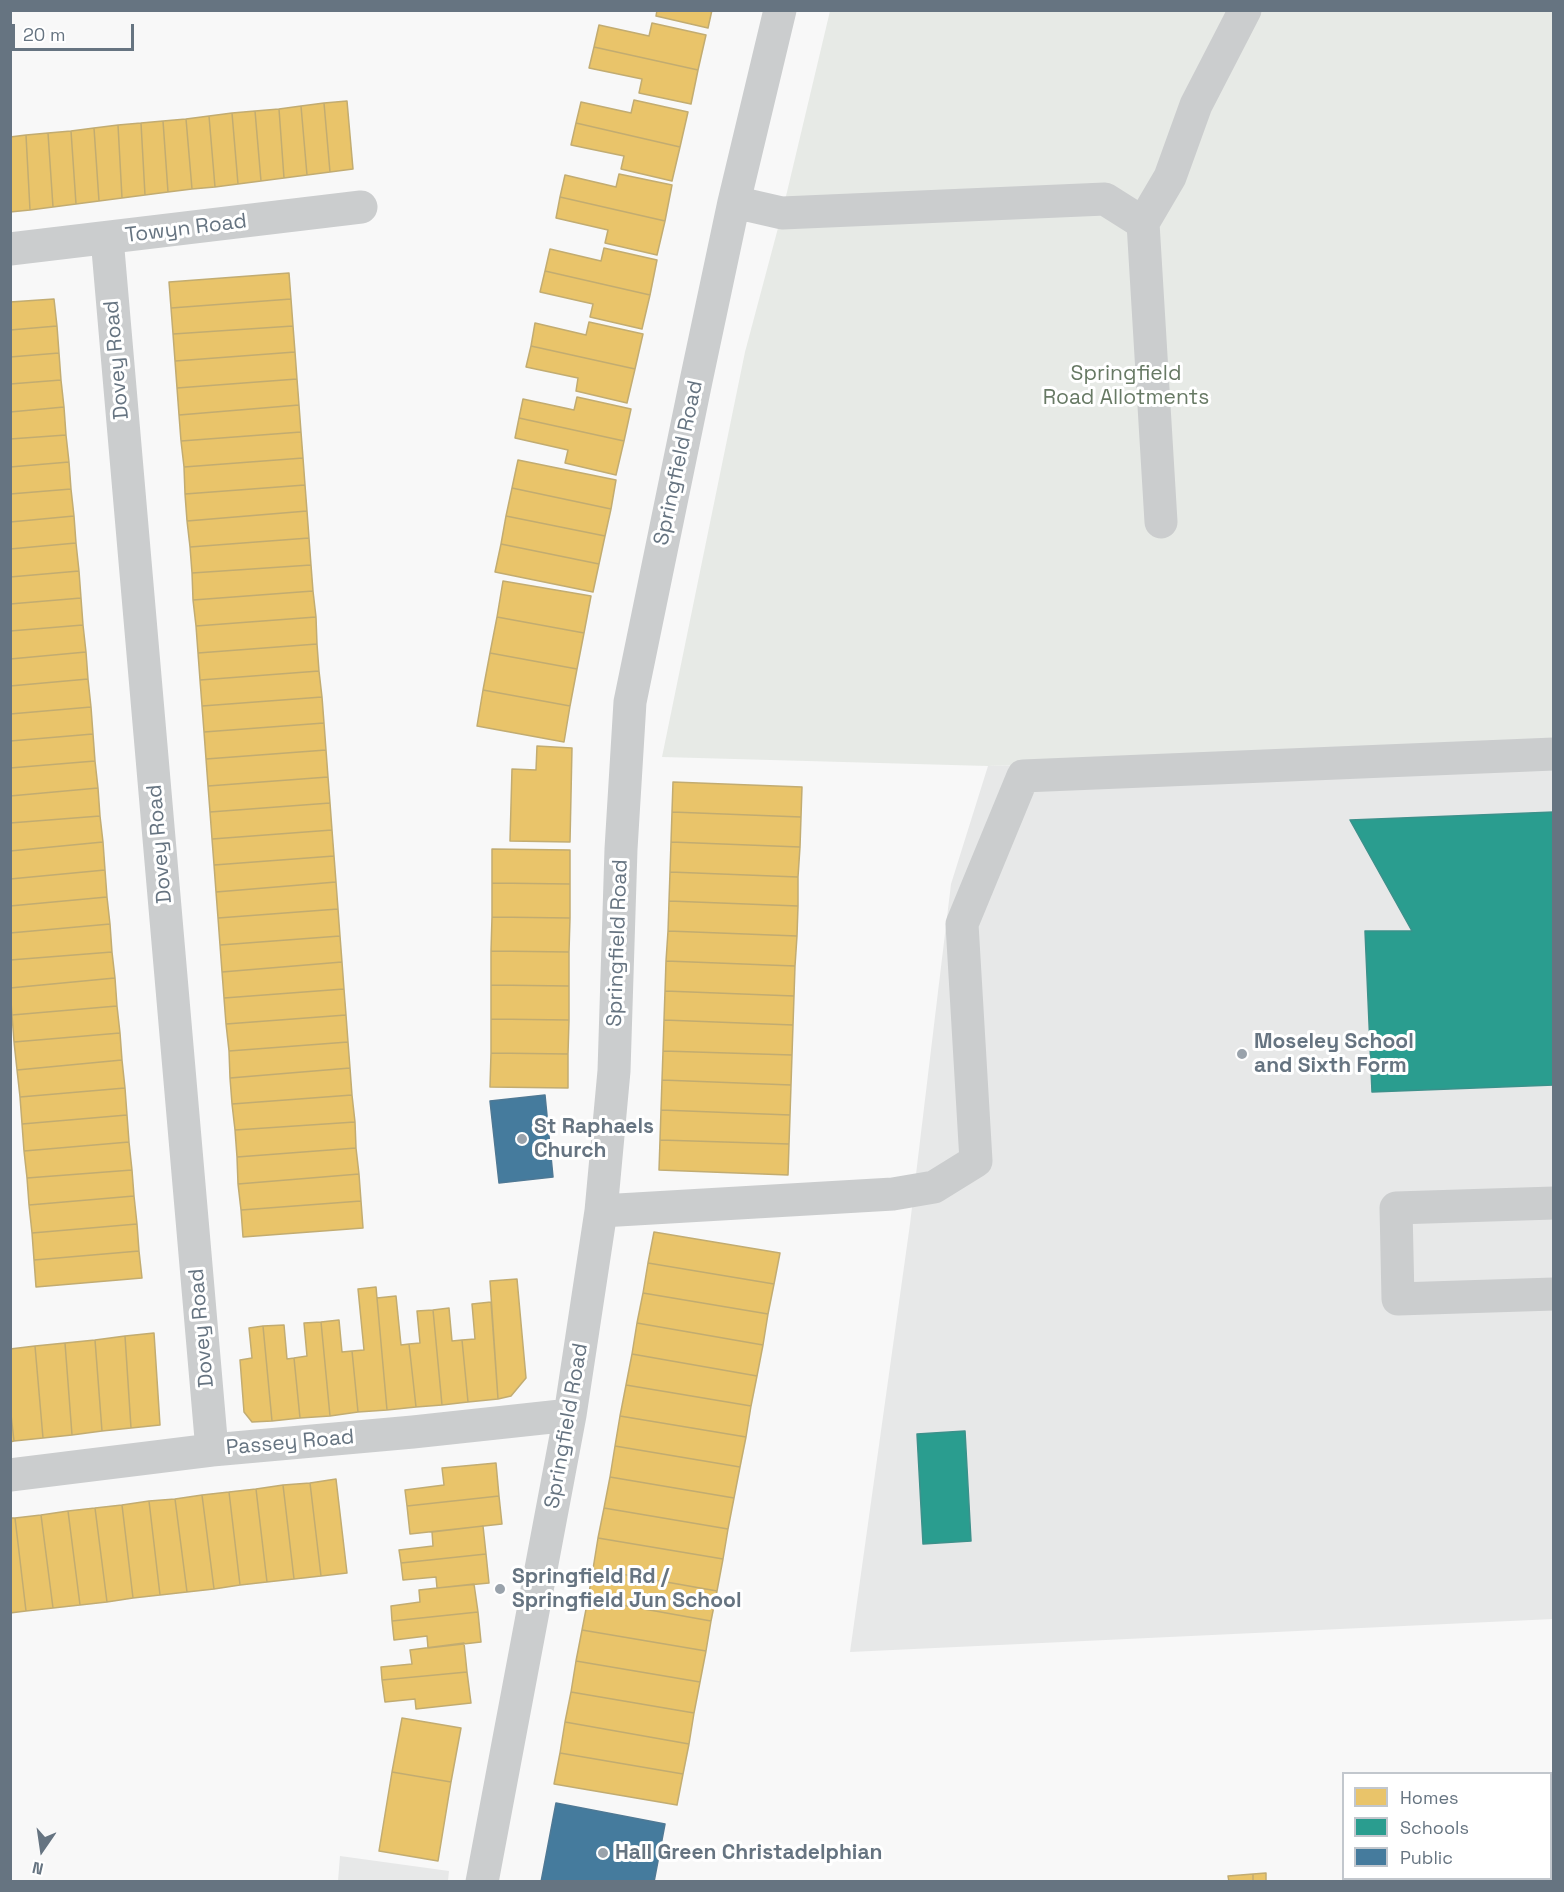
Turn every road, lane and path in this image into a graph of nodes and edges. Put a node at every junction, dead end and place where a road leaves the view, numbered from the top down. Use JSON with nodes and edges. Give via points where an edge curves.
{"nodes":[{"id":1,"x":780,"y":10,"type":"edge"},
{"id":2,"x":1245,"y":10,"type":"edge"},
{"id":3,"x":734,"y":202,"type":"junction"},
{"id":4,"x":361,"y":207,"type":"dead end"},
{"id":5,"x":1143,"y":223,"type":"junction"},
{"id":6,"x":107,"y":238,"type":"junction"},
{"id":7,"x":10,"y":249,"type":"edge"},
{"id":8,"x":1161,"y":522,"type":"dead end"},
{"id":9,"x":1554,"y":753,"type":"edge"},
{"id":10,"x":1554,"y":1203,"type":"edge"},
{"id":11,"x":601,"y":1211,"type":"junction"},
{"id":12,"x":1554,"y":1294,"type":"edge"},
{"id":13,"x":570,"y":1415,"type":"junction"},
{"id":14,"x":212,"y":1450,"type":"junction"},
{"id":15,"x":10,"y":1475,"type":"edge"},
{"id":16,"x":483,"y":1881,"type":"edge"}],
"edges":[{"from":1,"to":3,"type":"street","name":"Springfield Road"},
{"from":2,"to":5,"type":"street","via":[[1196,105],[1170,177]]},
{"from":3,"to":5,"type":"street","via":[[782,213],[1105,200]]},
{"from":3,"to":11,"type":"street","name":"Springfield Road","via":[[630,702],[614,1071]]},
{"from":4,"to":6,"type":"street","name":"Towyn Road"},
{"from":5,"to":8,"type":"street"},
{"from":6,"to":7,"type":"street","name":"Towyn Road"},
{"from":6,"to":14,"type":"street","name":"Dovey Road"},
{"from":9,"to":11,"type":"street","via":[[1023,776],[962,924],[976,1161],[934,1187],[893,1194]]},
{"from":10,"to":12,"type":"street","via":[[1396,1208],[1398,1299]]},
{"from":11,"to":13,"type":"street","name":"Springfield Road"},
{"from":13,"to":14,"type":"street","name":"Passey Road"},
{"from":13,"to":16,"type":"street","name":"Springfield Road"},
{"from":14,"to":15,"type":"street","name":"Passey Road"}]}
